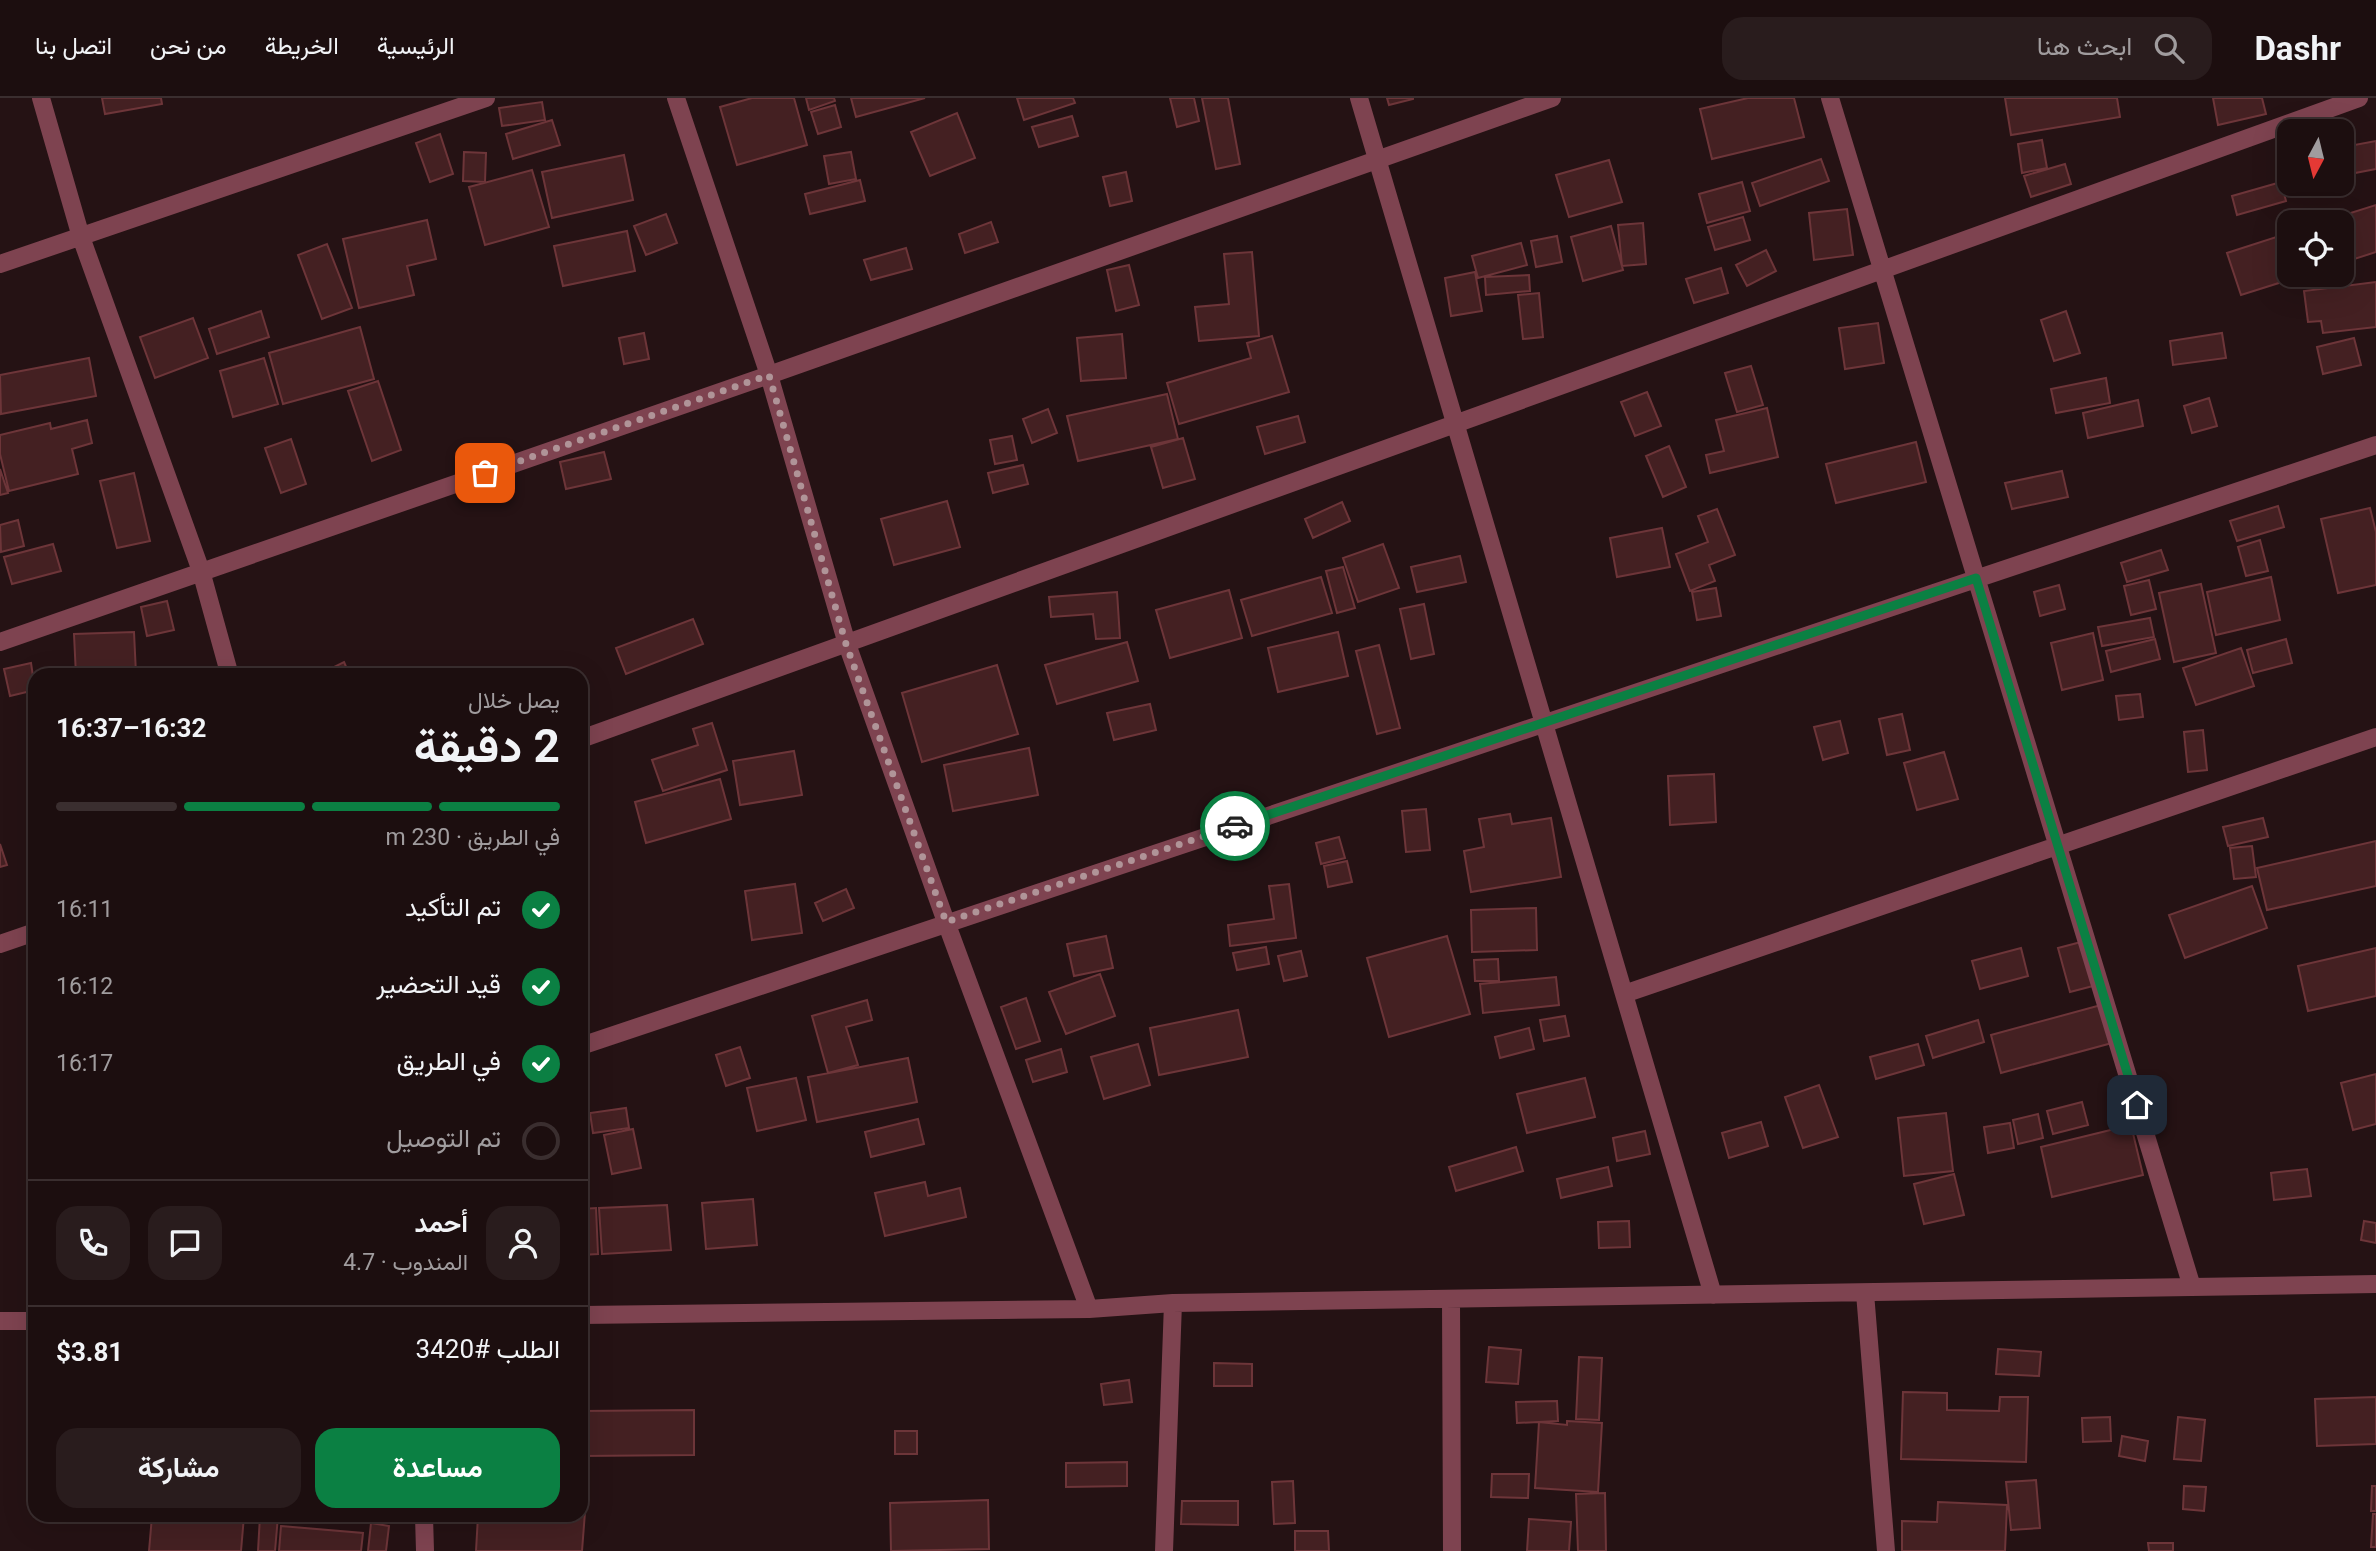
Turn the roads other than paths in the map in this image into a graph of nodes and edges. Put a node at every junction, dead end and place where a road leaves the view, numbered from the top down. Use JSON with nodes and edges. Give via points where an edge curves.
{"nodes":[{"id":1,"x":41,"y":98,"type":"edge"},
{"id":2,"x":486,"y":98,"type":"edge"},
{"id":3,"x":676,"y":98,"type":"edge"},
{"id":4,"x":1359,"y":98,"type":"edge"},
{"id":5,"x":1552,"y":98,"type":"edge"},
{"id":6,"x":1830,"y":98,"type":"edge"},
{"id":7,"x":2359,"y":98,"type":"edge"},
{"id":8,"x":1377,"y":160,"type":"junction"},
{"id":9,"x":81,"y":237,"type":"junction"},
{"id":10,"x":0,"y":264,"type":"edge"},
{"id":11,"x":1882,"y":268,"type":"junction"},
{"id":12,"x":769,"y":375,"type":"junction"},
{"id":13,"x":1455,"y":423,"type":"junction"},
{"id":14,"x":2376,"y":445,"type":"edge"},
{"id":15,"x":201,"y":572,"type":"junction"},
{"id":16,"x":1976,"y":578,"type":"junction"},
{"id":17,"x":0,"y":642,"type":"edge"},
{"id":18,"x":846,"y":644,"type":"junction"},
{"id":19,"x":228,"y":668,"type":"edge"},
{"id":20,"x":1543,"y":723,"type":"junction"},
{"id":21,"x":588,"y":736,"type":"edge"},
{"id":22,"x":2376,"y":737,"type":"edge"},
{"id":23,"x":2058,"y":846,"type":"junction"},
{"id":24,"x":946,"y":922,"type":"junction"},
{"id":25,"x":28,"y":934,"type":"edge"},
{"id":26,"x":0,"y":944,"type":"edge"},
{"id":27,"x":1624,"y":995,"type":"junction"},
{"id":28,"x":588,"y":1044,"type":"edge"},
{"id":29,"x":2376,"y":1284,"type":"edge"},
{"id":30,"x":2192,"y":1287,"type":"junction"},
{"id":31,"x":1865,"y":1293,"type":"junction"},
{"id":32,"x":1713,"y":1295,"type":"junction"},
{"id":33,"x":1451,"y":1299,"type":"junction"},
{"id":34,"x":1173,"y":1303,"type":"junction"},
{"id":35,"x":1089,"y":1309,"type":"junction"},
{"id":36,"x":588,"y":1315,"type":"edge"},
{"id":37,"x":0,"y":1321,"type":"edge"},
{"id":38,"x":28,"y":1321,"type":"edge"},
{"id":39,"x":424,"y":1522,"type":"edge"},
{"id":40,"x":425,"y":1551,"type":"edge"},
{"id":41,"x":1164,"y":1551,"type":"edge"},
{"id":42,"x":1452,"y":1551,"type":"edge"},
{"id":43,"x":1886,"y":1551,"type":"edge"}],
"edges":[{"from":1,"to":9,"type":"street"},
{"from":2,"to":9,"type":"street"},
{"from":3,"to":12,"type":"street"},
{"from":4,"to":8,"type":"street"},
{"from":5,"to":8,"type":"street"},
{"from":6,"to":11,"type":"street"},
{"from":7,"to":11,"type":"street"},
{"from":8,"to":12,"type":"street"},
{"from":8,"to":13,"type":"street"},
{"from":9,"to":10,"type":"street"},
{"from":9,"to":15,"type":"street"},
{"from":11,"to":13,"type":"street"},
{"from":11,"to":16,"type":"street"},
{"from":12,"to":15,"type":"street"},
{"from":12,"to":18,"type":"street"},
{"from":13,"to":18,"type":"street"},
{"from":13,"to":20,"type":"street"},
{"from":14,"to":16,"type":"street"},
{"from":15,"to":17,"type":"street"},
{"from":15,"to":19,"type":"street"},
{"from":16,"to":20,"type":"street"},
{"from":16,"to":23,"type":"street"},
{"from":18,"to":21,"type":"street"},
{"from":18,"to":24,"type":"street"},
{"from":20,"to":24,"type":"street"},
{"from":20,"to":27,"type":"street"},
{"from":22,"to":23,"type":"street"},
{"from":23,"to":27,"type":"street"},
{"from":23,"to":30,"type":"street"},
{"from":24,"to":28,"type":"street"},
{"from":24,"to":35,"type":"street"},
{"from":25,"to":26,"type":"street"},
{"from":27,"to":32,"type":"street"},
{"from":29,"to":30,"type":"street"},
{"from":30,"to":31,"type":"street"},
{"from":31,"to":32,"type":"street"},
{"from":31,"to":43,"type":"street"},
{"from":32,"to":33,"type":"street"},
{"from":33,"to":34,"type":"street"},
{"from":33,"to":42,"type":"street"},
{"from":34,"to":35,"type":"street"},
{"from":34,"to":41,"type":"street"},
{"from":35,"to":36,"type":"street"},
{"from":37,"to":38,"type":"street"},
{"from":39,"to":40,"type":"street"}]}
